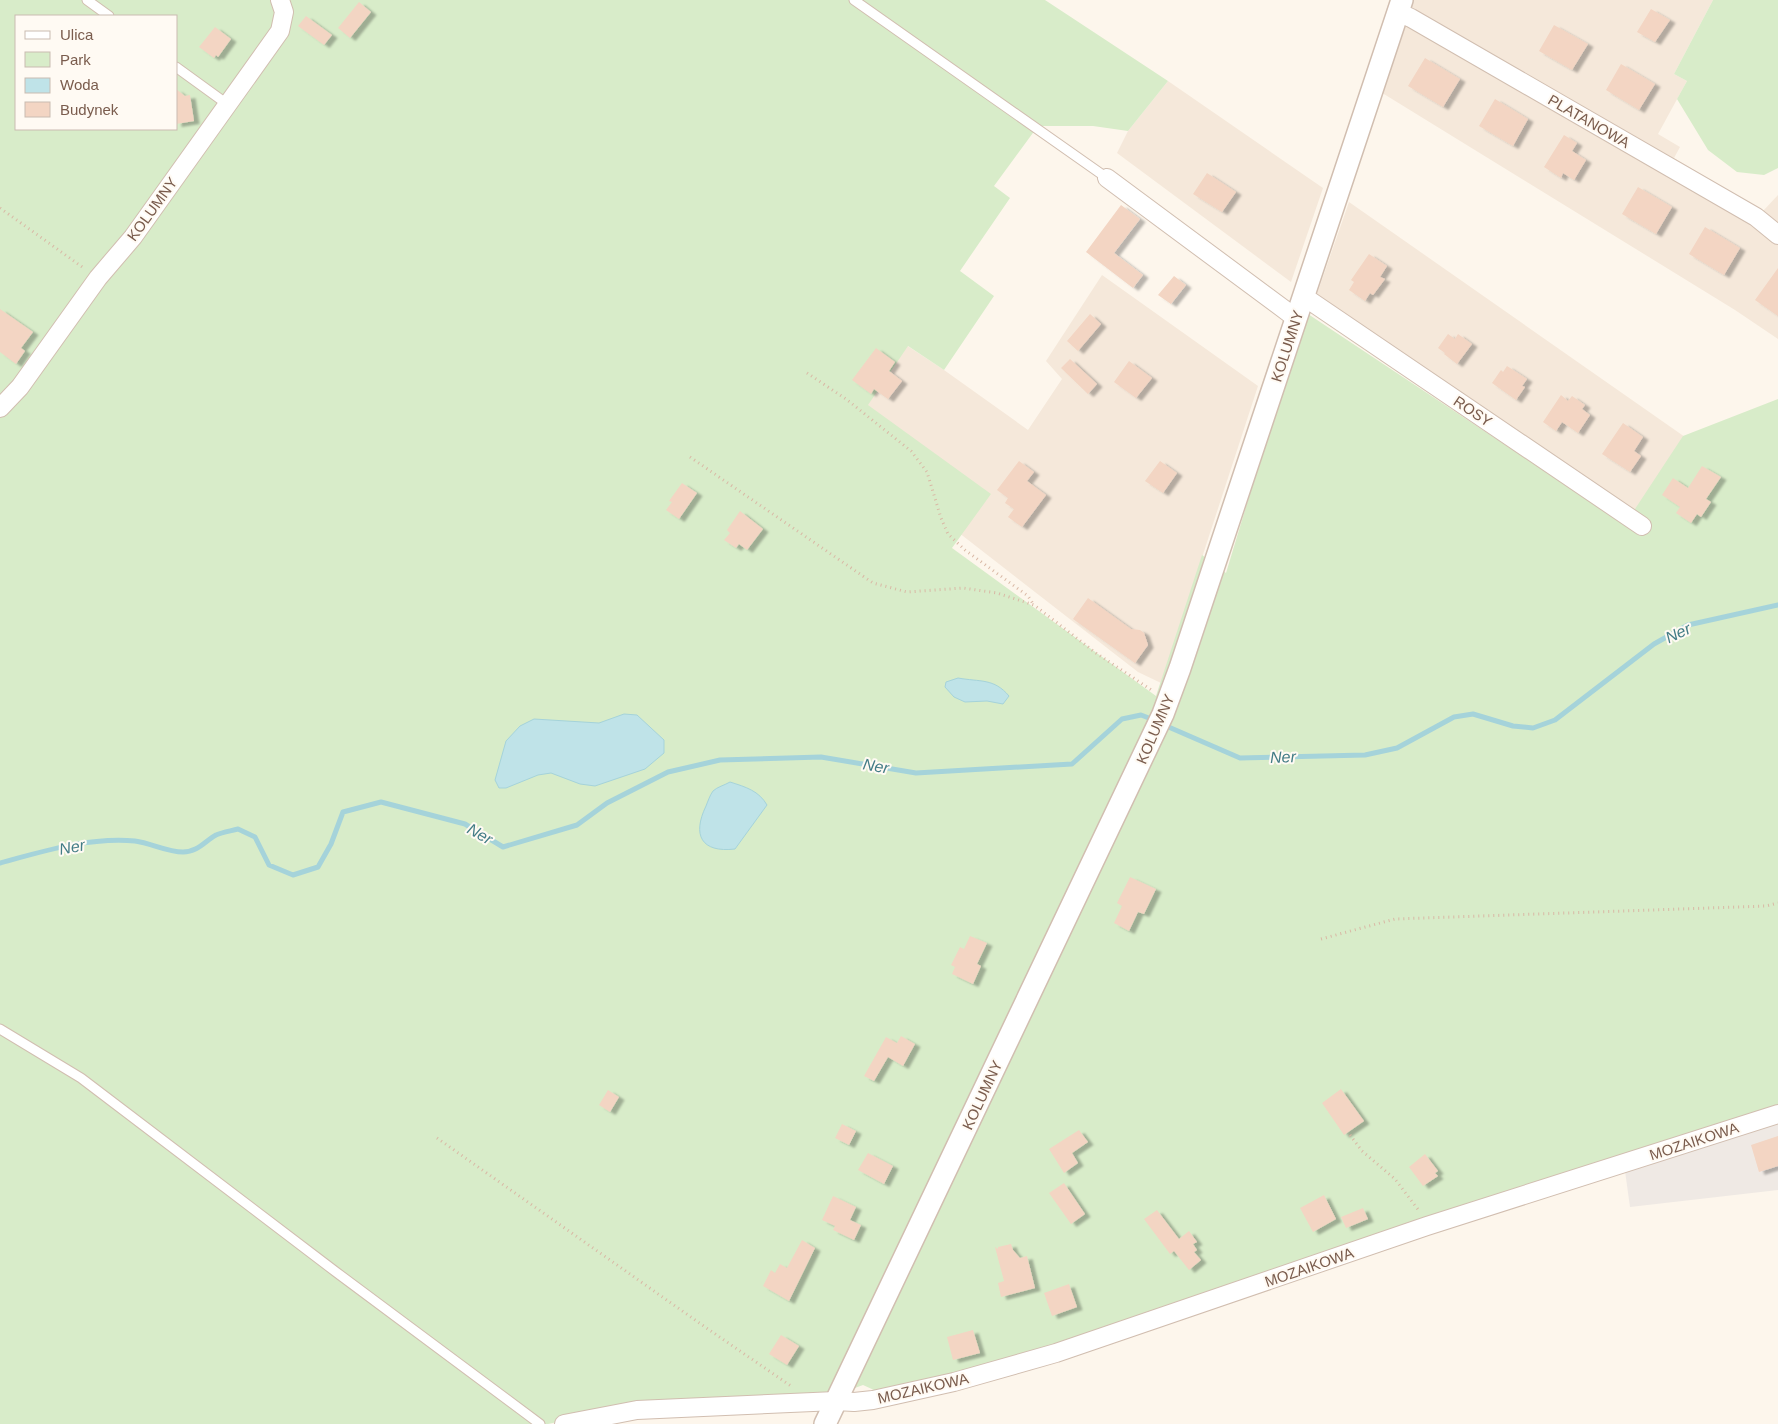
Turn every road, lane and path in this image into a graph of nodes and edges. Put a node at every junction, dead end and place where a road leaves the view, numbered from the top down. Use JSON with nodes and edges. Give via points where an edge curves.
{"nodes":[{"id":1,"x":87,"y":0,"type":"edge"},
{"id":2,"x":280,"y":0,"type":"edge"},
{"id":3,"x":854,"y":0,"type":"edge"},
{"id":4,"x":1400,"y":6,"type":"edge"},
{"id":5,"x":108,"y":15,"type":"edge"},
{"id":6,"x":178,"y":68,"type":"edge"},
{"id":7,"x":227,"y":104,"type":"junction"},
{"id":8,"x":1107,"y":178,"type":"joint"},
{"id":9,"x":0,"y":208,"type":"edge"},
{"id":10,"x":1778,"y":235,"type":"edge"},
{"id":11,"x":98,"y":278,"type":"junction"},
{"id":12,"x":1300,"y":306,"type":"junction"},
{"id":13,"x":807,"y":373,"type":"dead end"},
{"id":14,"x":0,"y":408,"type":"edge"},
{"id":15,"x":690,"y":457,"type":"dead end"},
{"id":16,"x":1642,"y":526,"type":"dead end"},
{"id":17,"x":1034,"y":605,"type":"junction"},
{"id":18,"x":1166,"y":707,"type":"junction"},
{"id":19,"x":1778,"y":903,"type":"edge"},
{"id":20,"x":1321,"y":939,"type":"dead end"},
{"id":21,"x":0,"y":1029,"type":"edge"},
{"id":22,"x":1778,"y":1114,"type":"edge"},
{"id":23,"x":1350,"y":1135,"type":"dead end"},
{"id":24,"x":438,"y":1138,"type":"dead end"},
{"id":25,"x":1427,"y":1226,"type":"junction"},
{"id":26,"x":836,"y":1401,"type":"junction"},
{"id":27,"x":814,"y":1402,"type":"junction"},
{"id":28,"x":540,"y":1424,"type":"edge"},
{"id":29,"x":564,"y":1424,"type":"edge"},
{"id":30,"x":825,"y":1424,"type":"edge"}],
"edges":[{"from":1,"to":5,"type":"lane"},
{"from":2,"to":7,"type":"street","name":"KOLUMNY","via":[[284,12],[280,31]]},
{"from":3,"to":8,"type":"lane"},
{"from":4,"to":10,"type":"street","name":"PLATANOWA","via":[[1411,18],[1756,218]]},
{"from":4,"to":12,"type":"street","name":"KOLUMNY"},
{"from":6,"to":7,"type":"lane"},
{"from":7,"to":11,"type":"street","name":"KOLUMNY","via":[[133,237]]},
{"from":8,"to":12,"type":"street","name":"ROSY","via":[[1289,313]]},
{"from":9,"to":11,"type":"path"},
{"from":11,"to":14,"type":"street","name":"KOLUMNY","via":[[20,387]]},
{"from":12,"to":16,"type":"street","name":"ROSY"},
{"from":12,"to":18,"type":"street","name":"KOLUMNY"},
{"from":13,"to":17,"type":"path","via":[[846,399],[911,451],[927,472],[948,534],[1028,596]]},
{"from":15,"to":17,"type":"path","via":[[873,583],[907,592],[964,588],[997,593]]},
{"from":17,"to":18,"type":"path"},
{"from":18,"to":26,"type":"street","name":"KOLUMNY"},
{"from":19,"to":20,"type":"path","via":[[1395,919]]},
{"from":21,"to":28,"type":"lane","via":[[81,1078]]},
{"from":22,"to":25,"type":"street","name":"MOZAIKOWA"},
{"from":23,"to":25,"type":"path","via":[[1362,1151],[1395,1179]]},
{"from":24,"to":27,"type":"path","via":[[704,1328]]},
{"from":25,"to":26,"type":"street","name":"MOZAIKOWA","via":[[1056,1353],[954,1382],[873,1400]]},
{"from":26,"to":27,"type":"street","name":"MOZAIKOWA"},
{"from":26,"to":30,"type":"street","name":"KOLUMNY"},
{"from":27,"to":29,"type":"street","name":"MOZAIKOWA","via":[[637,1410]]}]}
